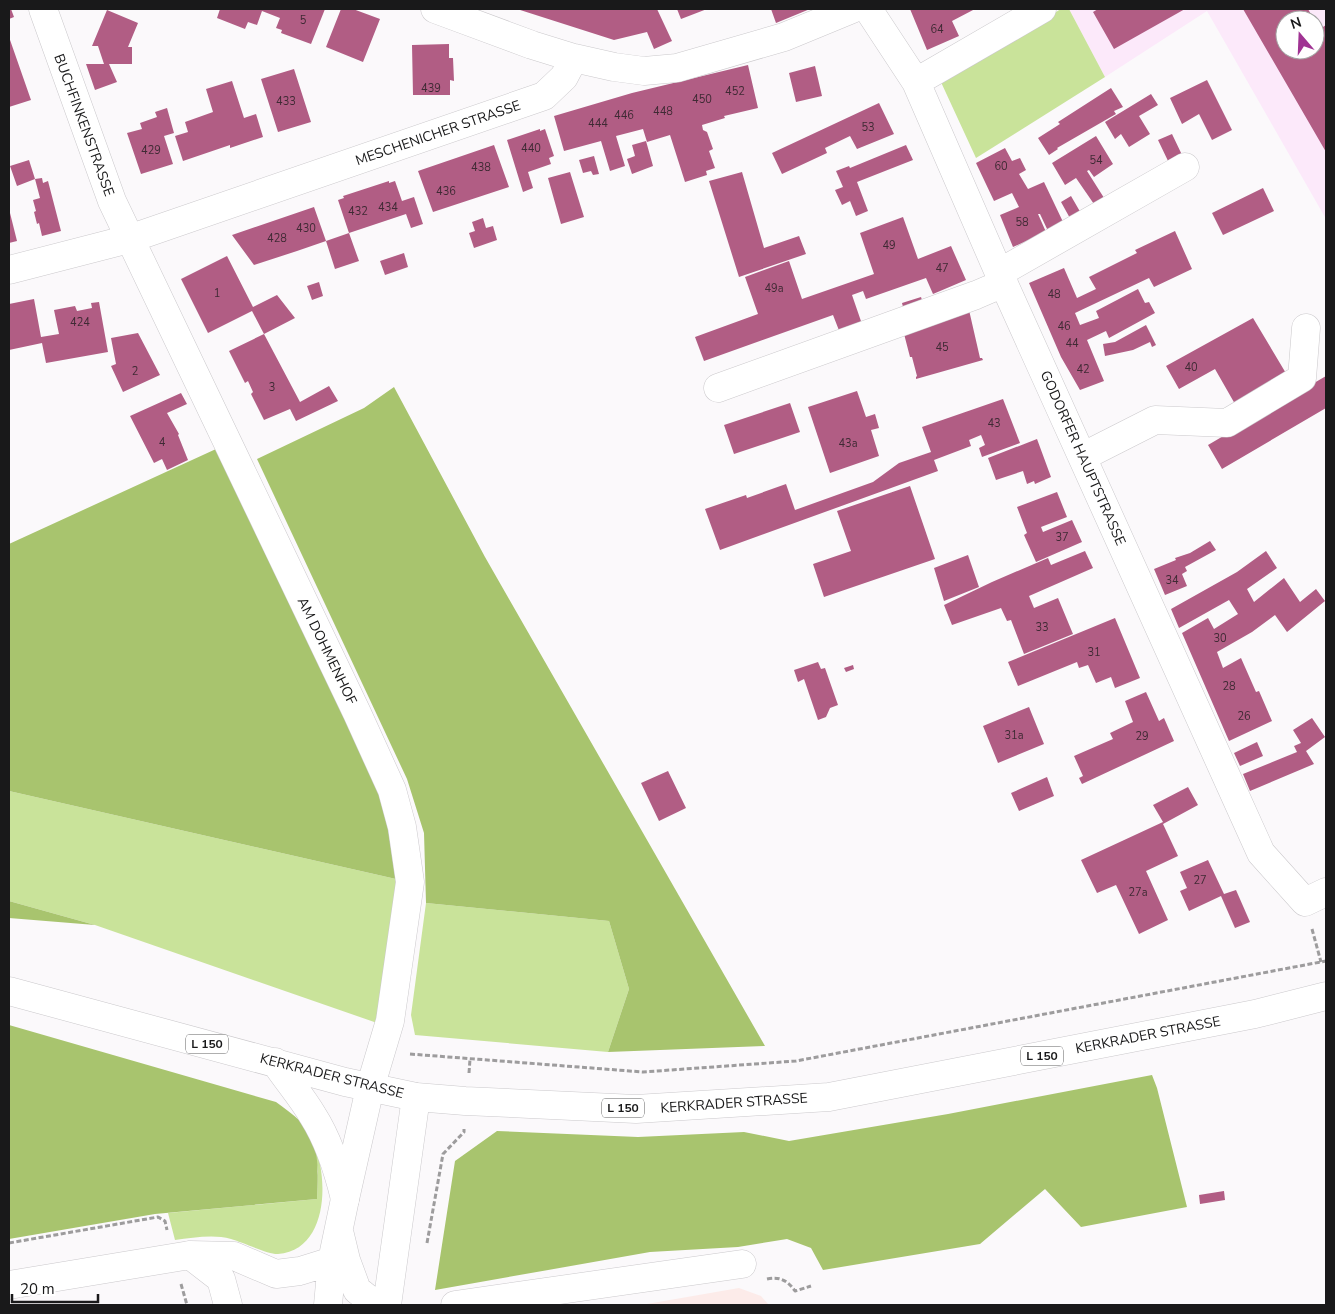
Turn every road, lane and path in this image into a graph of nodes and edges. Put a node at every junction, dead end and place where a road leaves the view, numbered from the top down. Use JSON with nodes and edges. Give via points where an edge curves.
{"nodes":[{"id":1,"x":43,"y":9,"type":"edge"},
{"id":2,"x":435,"y":9,"type":"edge"},
{"id":3,"x":852,"y":9,"type":"edge"},
{"id":4,"x":868,"y":9,"type":"edge"},
{"id":5,"x":1042,"y":9,"type":"edge"},
{"id":6,"x":574,"y":58,"type":"junction"},
{"id":7,"x":916,"y":82,"type":"junction"},
{"id":8,"x":1185,"y":167,"type":"dead end"},
{"id":9,"x":129,"y":239,"type":"junction"},
{"id":10,"x":9,"y":270,"type":"edge"},
{"id":11,"x":1002,"y":278,"type":"junction"},
{"id":12,"x":1306,"y":328,"type":"dead end"},
{"id":13,"x":718,"y":388,"type":"dead end"},
{"id":14,"x":1082,"y":458,"type":"junction"},
{"id":15,"x":1315,"y":897,"type":"edge"},
{"id":16,"x":1326,"y":961,"type":"edge"},
{"id":17,"x":1321,"y":962,"type":"junction"},
{"id":18,"x":9,"y":990,"type":"edge"},
{"id":19,"x":1326,"y":996,"type":"edge"},
{"id":20,"x":1255,"y":1014,"type":"junction"},
{"id":21,"x":1326,"y":1015,"type":"edge"},
{"id":22,"x":382,"y":1050,"type":"junction"},
{"id":23,"x":470,"y":1059,"type":"junction"},
{"id":24,"x":275,"y":1062,"type":"junction"},
{"id":25,"x":370,"y":1088,"type":"junction"},
{"id":26,"x":416,"y":1097,"type":"junction"},
{"id":27,"x":465,"y":1101,"type":"junction"},
{"id":28,"x":345,"y":1199,"type":"junction"},
{"id":29,"x":339,"y":1232,"type":"junction"},
{"id":30,"x":426,"y":1248,"type":"dead end"},
{"id":31,"x":190,"y":1255,"type":"junction"},
{"id":32,"x":332,"y":1261,"type":"junction"},
{"id":33,"x":742,"y":1264,"type":"dead end"},
{"id":34,"x":9,"y":1285,"type":"edge"},
{"id":35,"x":228,"y":1305,"type":"edge"},
{"id":36,"x":328,"y":1305,"type":"edge"},
{"id":37,"x":376,"y":1305,"type":"edge"},
{"id":38,"x":387,"y":1305,"type":"edge"},
{"id":39,"x":455,"y":1305,"type":"edge"}],
"edges":[{"from":1,"to":9,"type":"street","name":"BUCHFINKENSTRASSE","via":[[112,201]]},
{"from":2,"to":6,"type":"street"},
{"from":3,"to":6,"type":"street","via":[[784,36],[677,68],[644,71]]},
{"from":4,"to":7,"type":"street","name":"GODORFER HAUPTSTRASSE"},
{"from":5,"to":7,"type":"street"},
{"from":6,"to":9,"type":"street","name":"MESCHENICHER STRASSE","via":[[564,77],[544,96]]},
{"from":7,"to":11,"type":"street","name":"GODORFER HAUPTSTRASSE"},
{"from":8,"to":11,"type":"street"},
{"from":9,"to":10,"type":"street","name":"MESCHENICHER STRASSE"},
{"from":9,"to":22,"type":"street","name":"AM DOHMENHOF","via":[[392,790],[402,827],[410,882],[390,1021]]},
{"from":11,"to":13,"type":"street","via":[[976,295]]},
{"from":11,"to":14,"type":"street","name":"GODORFER HAUPTSTRASSE"},
{"from":12,"to":14,"type":"street","via":[[1302,378],[1227,423],[1154,420]]},
{"from":14,"to":15,"type":"street","name":"GODORFER HAUPTSTRASSE","via":[[1261,853]]},
{"from":15,"to":17,"type":"path"},
{"from":16,"to":17,"type":"path"},
{"from":17,"to":23,"type":"path","via":[[796,1060],[643,1072]]},
{"from":18,"to":24,"type":"street","name":"KERKRADER STRASSE","number":"L 150"},
{"from":19,"to":20,"type":"street","name":"KERKRADER STRASSE","number":"L 150"},
{"from":20,"to":21,"type":"street","name":"KERKRADER STRASSE","number":"L 150"},
{"from":20,"to":27,"type":"street","name":"KERKRADER STRASSE","number":"L 150","via":[[829,1097],[636,1109]]},
{"from":22,"to":23,"type":"path"},
{"from":22,"to":25,"type":"street","name":"AM DOHMENHOF"},
{"from":23,"to":27,"type":"path"},
{"from":24,"to":25,"type":"street","name":"KERKRADER STRASSE","number":"L 150"},
{"from":24,"to":28,"type":"street","via":[[314,1116],[339,1172]]},
{"from":25,"to":26,"type":"street","name":"KERKRADER STRASSE","number":"L 150"},
{"from":25,"to":28,"type":"street","name":"AM DOHMENHOF"},
{"from":26,"to":27,"type":"street","name":"KERKRADER STRASSE","number":"L 150"},
{"from":26,"to":38,"type":"street"},
{"from":27,"to":30,"type":"path","via":[[464,1132],[443,1154]]},
{"from":28,"to":29,"type":"street","name":"AM DOHMENHOF"},
{"from":29,"to":32,"type":"street","name":"AM DOHMENHOF"},
{"from":29,"to":37,"type":"street","via":[[357,1290]]},
{"from":31,"to":32,"type":"street","via":[[234,1256],[276,1274],[300,1271]]},
{"from":31,"to":34,"type":"street"},
{"from":31,"to":35,"type":"street","via":[[221,1279]]},
{"from":32,"to":36,"type":"street","name":"AM DOHMENHOF"},
{"from":33,"to":39,"type":"street"}]}
